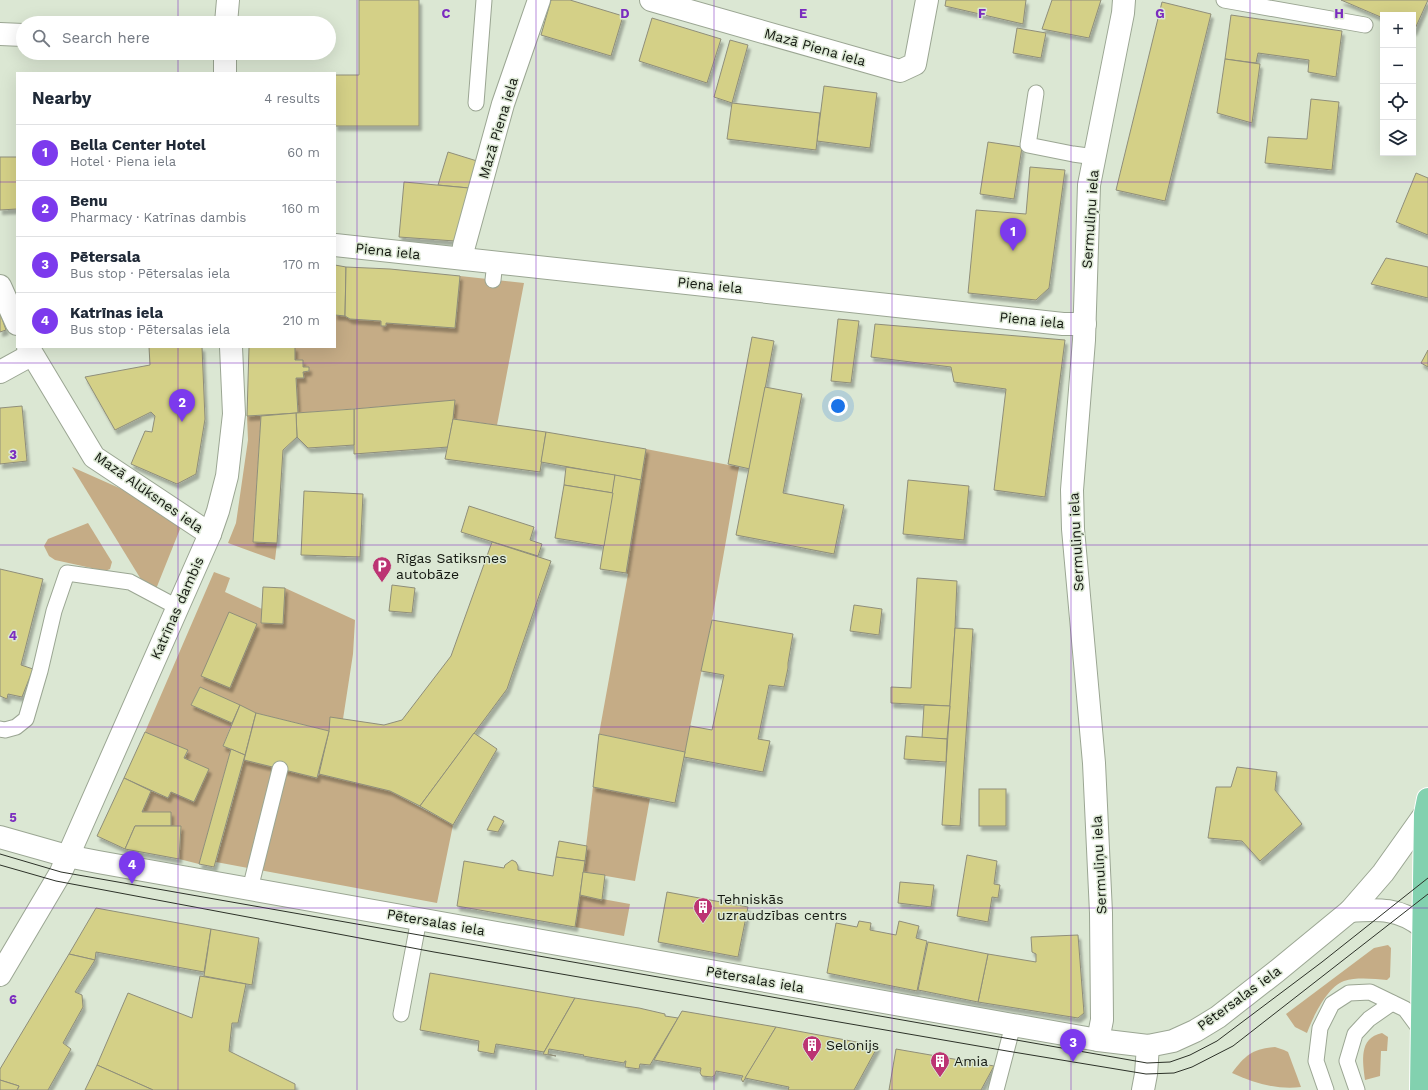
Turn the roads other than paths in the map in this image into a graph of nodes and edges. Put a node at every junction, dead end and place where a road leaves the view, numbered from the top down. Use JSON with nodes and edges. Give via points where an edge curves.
{"nodes":[{"id":1,"x":228,"y":0,"type":"edge"},
{"id":2,"x":484,"y":0,"type":"edge"},
{"id":3,"x":539,"y":0,"type":"edge"},
{"id":4,"x":651,"y":0,"type":"edge"},
{"id":5,"x":927,"y":0,"type":"edge"},
{"id":6,"x":1124,"y":0,"type":"edge"},
{"id":7,"x":1224,"y":0,"type":"edge"},
{"id":8,"x":227,"y":16,"type":"edge"},
{"id":9,"x":1365,"y":25,"type":"dead end"},
{"id":10,"x":0,"y":34,"type":"edge"},
{"id":11,"x":16,"y":35,"type":"edge"},
{"id":12,"x":225,"y":60,"type":"edge"},
{"id":13,"x":225,"y":72,"type":"edge"},
{"id":14,"x":1036,"y":93,"type":"dead end"},
{"id":15,"x":476,"y":103,"type":"dead end"},
{"id":16,"x":1095,"y":157,"type":"junction"},
{"id":17,"x":336,"y":245,"type":"edge"},
{"id":18,"x":462,"y":258,"type":"junction"},
{"id":19,"x":0,"y":286,"type":"edge"},
{"id":20,"x":16,"y":322,"type":"edge"},
{"id":21,"x":1085,"y":324,"type":"junction"},
{"id":22,"x":231,"y":348,"type":"edge"},
{"id":23,"x":29,"y":351,"type":"edge"},
{"id":24,"x":0,"y":372,"type":"edge"},
{"id":25,"x":210,"y":534,"type":"junction"},
{"id":26,"x":176,"y":607,"type":"junction"},
{"id":27,"x":0,"y":729,"type":"edge"},
{"id":28,"x":280,"y":769,"type":"dead end"},
{"id":29,"x":1427,"y":806,"type":"edge"},
{"id":30,"x":0,"y":837,"type":"edge"},
{"id":31,"x":67,"y":856,"type":"junction"},
{"id":32,"x":250,"y":889,"type":"junction"},
{"id":33,"x":1350,"y":910,"type":"junction"},
{"id":34,"x":419,"y":919,"type":"junction"},
{"id":35,"x":1423,"y":927,"type":"junction"},
{"id":36,"x":0,"y":975,"type":"edge"},
{"id":37,"x":1392,"y":1003,"type":"junction"},
{"id":38,"x":401,"y":1014,"type":"dead end"},
{"id":39,"x":1013,"y":1025,"type":"junction"},
{"id":40,"x":1422,"y":1032,"type":"junction"},
{"id":41,"x":1098,"y":1040,"type":"junction"},
{"id":42,"x":1148,"y":1046,"type":"junction"},
{"id":43,"x":996,"y":1090,"type":"edge"},
{"id":44,"x":1143,"y":1090,"type":"edge"},
{"id":45,"x":1326,"y":1090,"type":"edge"},
{"id":46,"x":1357,"y":1090,"type":"edge"},
{"id":47,"x":1421,"y":1090,"type":"edge"}],
"edges":[{"from":1,"to":8,"type":"street"},
{"from":2,"to":15,"type":"lane"},
{"from":3,"to":18,"type":"street","name":"Mazā Piena iela","via":[[503,104]]},
{"from":4,"to":5,"type":"street","name":"Mazā Piena iela","via":[[900,71],[915,64]]},
{"from":6,"to":16,"type":"street","name":"Sermuliņu iela"},
{"from":7,"to":9,"type":"lane"},
{"from":10,"to":11,"type":"street"},
{"from":12,"to":13,"type":"street"},
{"from":14,"to":16,"type":"lane","via":[[1028,145]]},
{"from":16,"to":21,"type":"street","name":"Sermuliņu iela","via":[[1089,185]]},
{"from":17,"to":18,"type":"street","name":"Piena iela"},
{"from":18,"to":21,"type":"street","name":"Piena iela","via":[[494,271]]},
{"from":19,"to":20,"type":"street"},
{"from":21,"to":41,"type":"street","name":"Sermuliņu iela","via":[[1072,490],[1073,528],[1094,763],[1101,913],[1102,1020]]},
{"from":22,"to":25,"type":"street","name":"Katrīnas dambis","via":[[234,414],[226,476]]},
{"from":23,"to":24,"type":"street"},
{"from":23,"to":25,"type":"street","name":"Mazā Alūksnes iela","via":[[94,457]]},
{"from":25,"to":26,"type":"street","name":"Katrīnas dambis"},
{"from":26,"to":27,"type":"lane","via":[[130,582],[67,573],[54,611],[26,719],[16,727]]},
{"from":26,"to":31,"type":"street","name":"Katrīnas dambis"},
{"from":28,"to":32,"type":"lane"},
{"from":29,"to":33,"type":"street","name":"Pētersalas iela","via":[[1383,872]]},
{"from":29,"to":35,"type":"main road"},
{"from":30,"to":31,"type":"street","name":"Pētersalas iela"},
{"from":31,"to":32,"type":"street","name":"Pētersalas iela"},
{"from":31,"to":36,"type":"street","name":"Katrīnas dambis","via":[[56,881]]},
{"from":32,"to":34,"type":"street","name":"Pētersalas iela"},
{"from":33,"to":35,"type":"street","via":[[1388,910],[1403,914]]},
{"from":33,"to":42,"type":"street","name":"Pētersalas iela","via":[[1218,1017],[1173,1041]]},
{"from":34,"to":38,"type":"lane"},
{"from":34,"to":39,"type":"street","name":"Pētersalas iela"},
{"from":35,"to":40,"type":"main road"},
{"from":37,"to":40,"type":"lane","via":[[1405,1009]]},
{"from":37,"to":45,"type":"lane","via":[[1370,992],[1349,993],[1332,1004],[1320,1028],[1316,1061]]},
{"from":37,"to":46,"type":"lane","via":[[1369,1019],[1355,1034],[1347,1062]]},
{"from":39,"to":41,"type":"street","name":"Pētersalas iela"},
{"from":39,"to":43,"type":"lane"},
{"from":40,"to":47,"type":"main road"},
{"from":41,"to":42,"type":"street","name":"Pētersalas iela"},
{"from":42,"to":44,"type":"street"}]}
